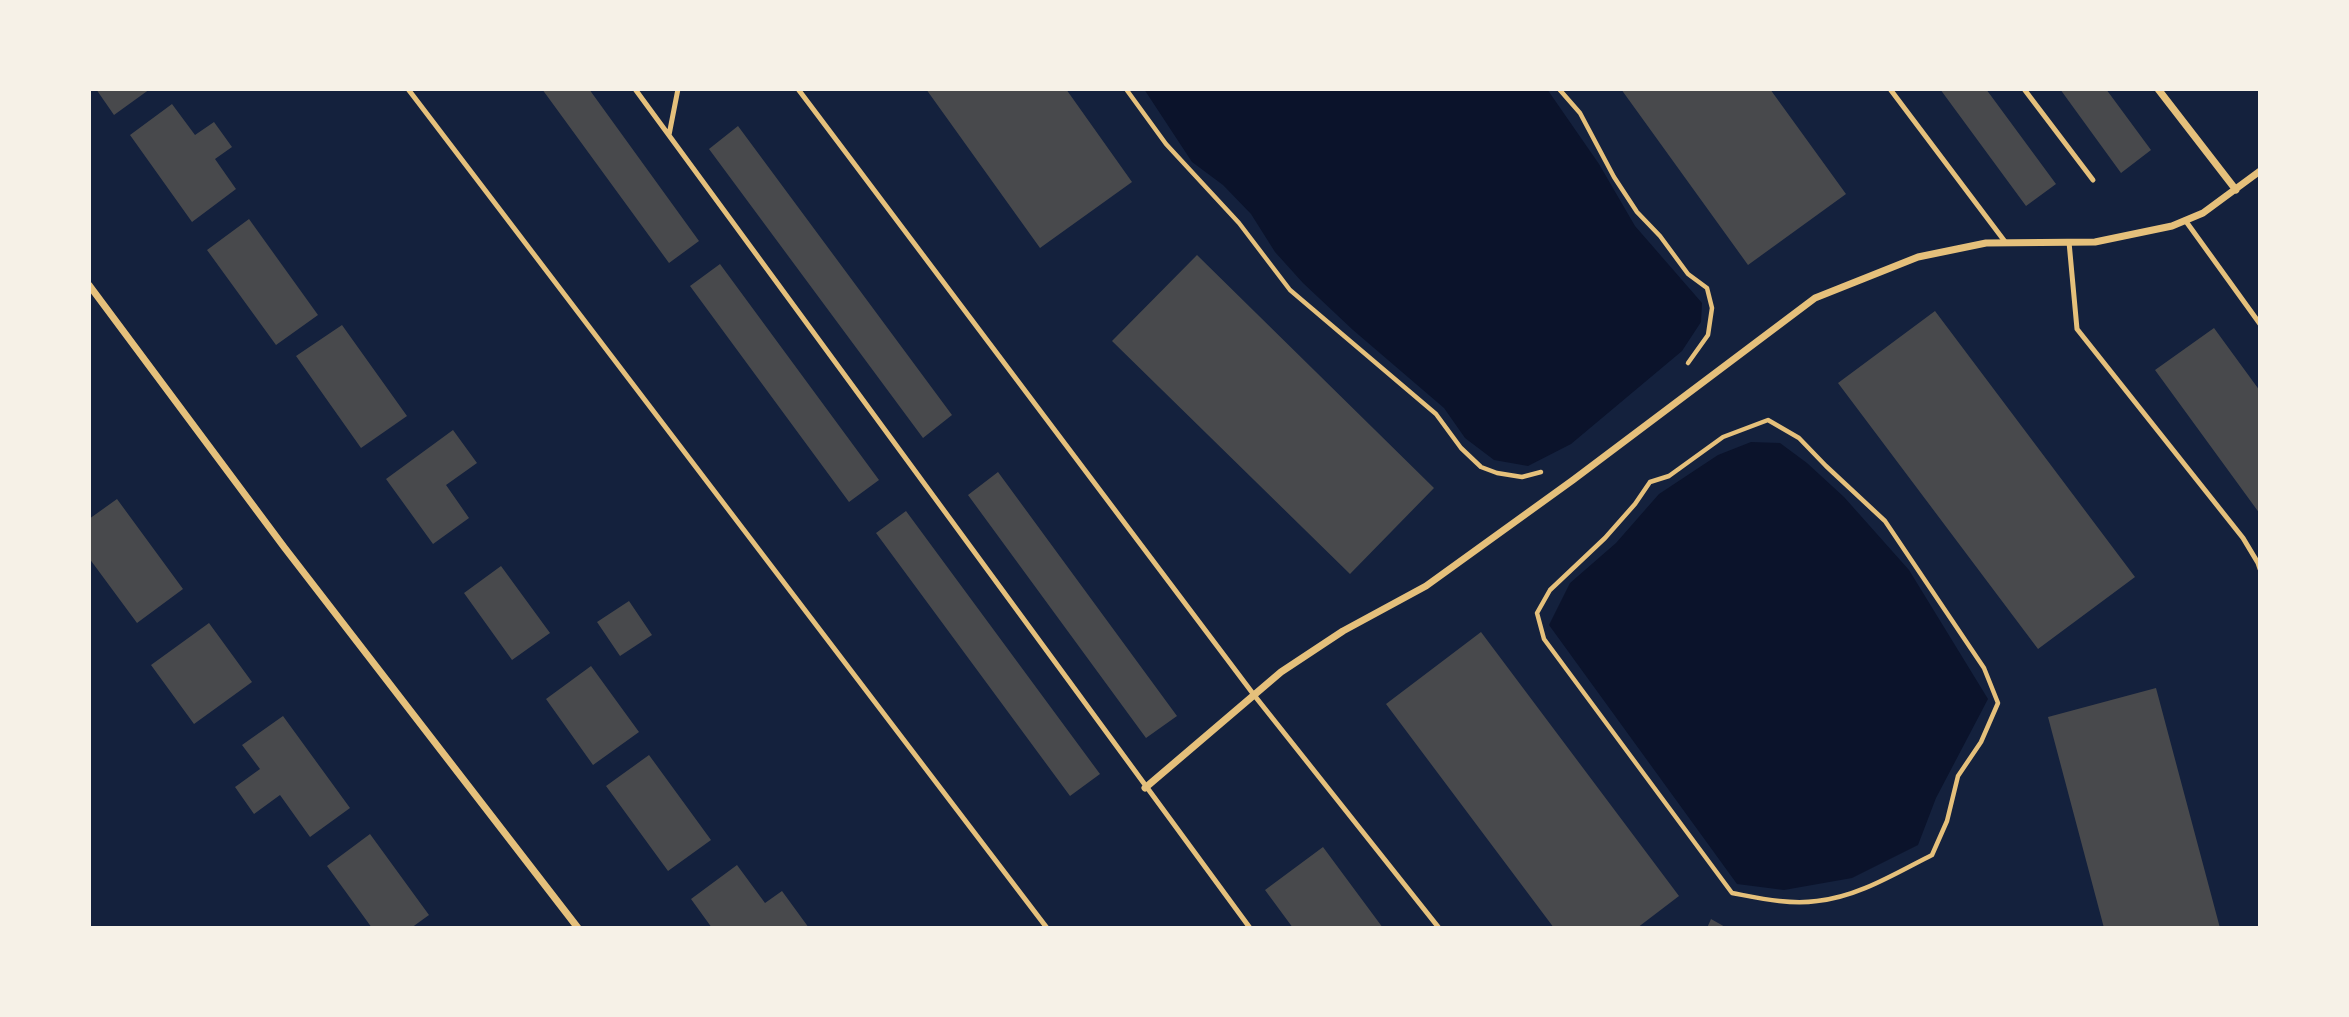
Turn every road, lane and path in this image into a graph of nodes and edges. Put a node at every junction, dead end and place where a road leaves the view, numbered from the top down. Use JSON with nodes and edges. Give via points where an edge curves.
{"nodes":[{"id":1,"x":408,"y":89,"type":"edge"},
{"id":2,"x":635,"y":89,"type":"edge"},
{"id":3,"x":678,"y":89,"type":"edge"},
{"id":4,"x":798,"y":89,"type":"edge"},
{"id":5,"x":1126,"y":89,"type":"edge"},
{"id":6,"x":1559,"y":89,"type":"edge"},
{"id":7,"x":1890,"y":89,"type":"edge"},
{"id":8,"x":2024,"y":89,"type":"edge"},
{"id":9,"x":2158,"y":89,"type":"edge"},
{"id":10,"x":669,"y":135,"type":"junction"},
{"id":11,"x":2260,"y":171,"type":"edge"},
{"id":12,"x":2093,"y":180,"type":"dead end"},
{"id":13,"x":2236,"y":190,"type":"junction"},
{"id":14,"x":2185,"y":220,"type":"junction"},
{"id":15,"x":2069,"y":242,"type":"junction"},
{"id":16,"x":2006,"y":243,"type":"junction"},
{"id":17,"x":89,"y":285,"type":"edge"},
{"id":18,"x":2260,"y":324,"type":"edge"},
{"id":19,"x":1677,"y":371,"type":"dead end"},
{"id":20,"x":1768,"y":420,"type":"joint"},
{"id":21,"x":1543,"y":472,"type":"dead end"},
{"id":22,"x":2260,"y":569,"type":"edge"},
{"id":23,"x":1254,"y":695,"type":"junction"},
{"id":24,"x":1145,"y":788,"type":"junction"},
{"id":25,"x":578,"y":928,"type":"edge"},
{"id":26,"x":1047,"y":928,"type":"edge"},
{"id":27,"x":1250,"y":928,"type":"edge"},
{"id":28,"x":1439,"y":928,"type":"edge"}],
"edges":[{"from":1,"to":26,"type":"lane"},
{"from":2,"to":10,"type":"lane"},
{"from":3,"to":10,"type":"lane"},
{"from":4,"to":23,"type":"lane"},
{"from":5,"to":21,"type":"path","via":[[1166,144],[1239,223],[1290,290],[1436,414],[1481,467],[1522,477]]},
{"from":6,"to":19,"type":"path","via":[[1580,113],[1637,212],[1688,274],[1707,288],[1713,308],[1708,335]]},
{"from":7,"to":16,"type":"lane"},
{"from":8,"to":12,"type":"lane"},
{"from":9,"to":13,"type":"street"},
{"from":10,"to":24,"type":"lane"},
{"from":11,"to":13,"type":"street"},
{"from":13,"to":14,"type":"street"},
{"from":14,"to":15,"type":"street","via":[[2095,242]]},
{"from":14,"to":18,"type":"lane"},
{"from":15,"to":16,"type":"street"},
{"from":15,"to":22,"type":"lane","via":[[2077,329],[2243,538]]},
{"from":16,"to":23,"type":"street","via":[[1918,257],[1815,298],[1426,586],[1343,631]]},
{"from":17,"to":25,"type":"street"},
{"from":20,"to":20,"type":"path","via":[[1799,438],[1885,521],[1984,668],[1998,703],[1981,742],[1958,776],[1947,821],[1932,855],[1855,892],[1818,901],[1787,902],[1732,893],[1544,639],[1537,613],[1550,590],[1605,538],[1650,482],[1669,476],[1723,437]]},
{"from":23,"to":24,"type":"street"},
{"from":23,"to":28,"type":"lane"},
{"from":24,"to":27,"type":"lane"}]}
